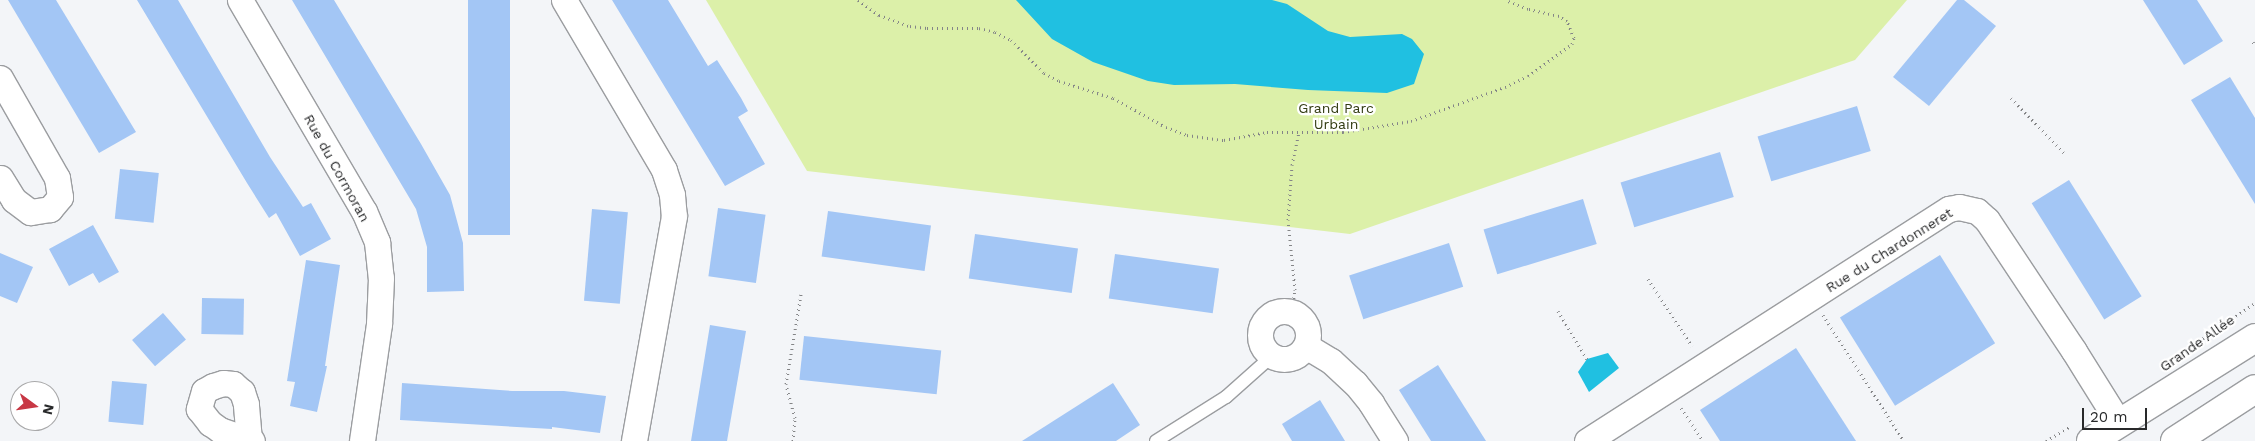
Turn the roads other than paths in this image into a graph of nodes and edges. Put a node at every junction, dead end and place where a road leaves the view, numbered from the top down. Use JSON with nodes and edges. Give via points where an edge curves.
{"nodes":[{"id":1,"x":240,"y":0,"type":"edge"},
{"id":2,"x":564,"y":0,"type":"edge"},
{"id":3,"x":0,"y":78,"type":"edge"},
{"id":4,"x":0,"y":178,"type":"edge"},
{"id":5,"x":2255,"y":338,"type":"edge"},
{"id":6,"x":1306,"y":346,"type":"junction"},
{"id":7,"x":1272,"y":356,"type":"junction"},
{"id":8,"x":2255,"y":389,"type":"edge"},
{"id":9,"x":2119,"y":423,"type":"junction"},
{"id":10,"x":2081,"y":434,"type":"edge"},
{"id":11,"x":362,"y":441,"type":"edge"},
{"id":12,"x":634,"y":441,"type":"edge"},
{"id":13,"x":1156,"y":441,"type":"edge"},
{"id":14,"x":1395,"y":441,"type":"edge"},
{"id":15,"x":1587,"y":441,"type":"edge"},
{"id":16,"x":2175,"y":441,"type":"edge"}],
"edges":[{"from":1,"to":11,"type":"street","name":"Rue du Cormoran","via":[[364,211],[376,242],[381,278],[379,324]]},
{"from":2,"to":12,"type":"street","via":[[664,170],[672,195],[674,216]]},
{"from":3,"to":4,"type":"street","via":[[57,178],[60,197],[50,209],[30,212],[14,200]]},
{"from":5,"to":9,"type":"main road","name":"Grande Allée"},
{"from":6,"to":7,"type":"street","via":[[1291,358]]},
{"from":6,"to":7,"type":"street","via":[[1306,325],[1292,312],[1279,312],[1264,323],[1260,335]]},
{"from":6,"to":14,"type":"street","via":[[1355,383]]},
{"from":7,"to":13,"type":"lane","via":[[1226,397]]},
{"from":8,"to":16,"type":"main road"},
{"from":9,"to":10,"type":"main road","name":"Grande Allée"},
{"from":9,"to":15,"type":"street","name":"Rue du Chardonneret","via":[[1987,220],[1971,208],[1959,207],[1949,209]]}]}
